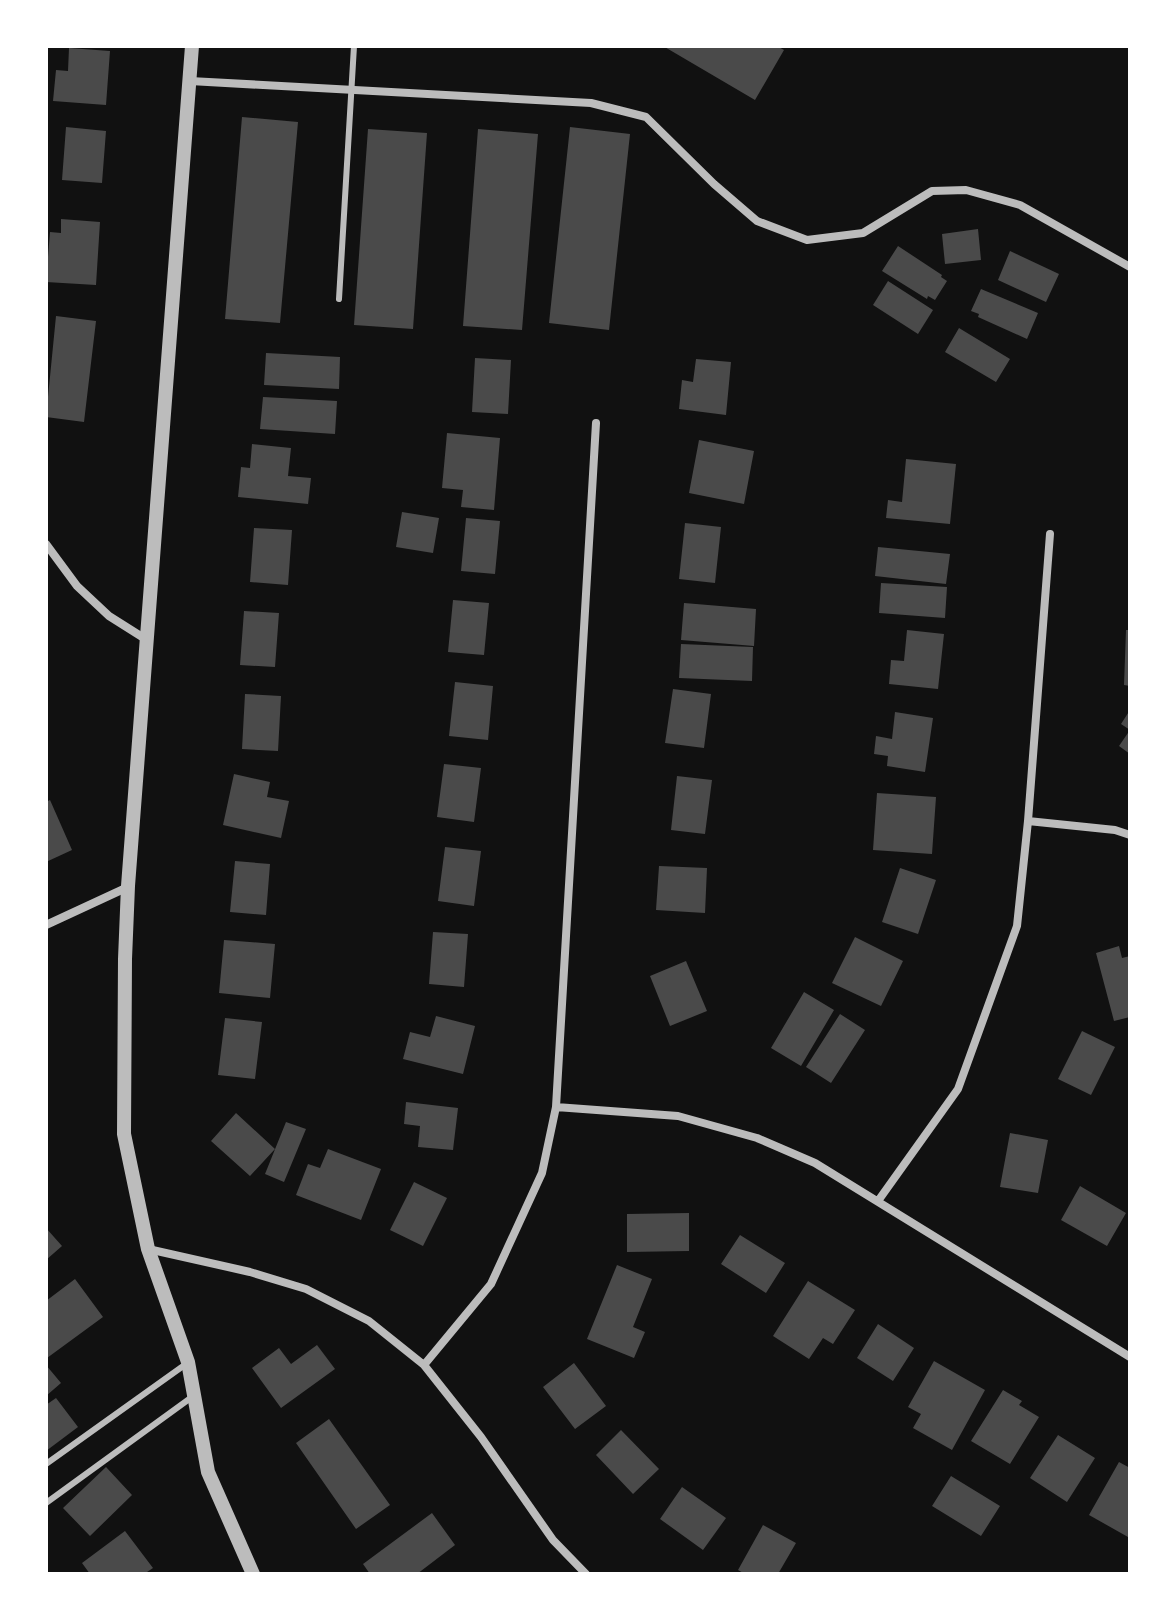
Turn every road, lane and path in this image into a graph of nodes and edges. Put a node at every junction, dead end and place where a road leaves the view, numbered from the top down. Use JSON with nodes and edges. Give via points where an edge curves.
{"nodes":[{"id":1,"x":192,"y":46,"type":"edge"},
{"id":2,"x":354,"y":46,"type":"edge"},
{"id":3,"x":190,"y":81,"type":"junction"},
{"id":4,"x":351,"y":91,"type":"junction"},
{"id":5,"x":1130,"y":267,"type":"edge"},
{"id":6,"x":339,"y":299,"type":"dead end"},
{"id":7,"x":596,"y":423,"type":"dead end"},
{"id":8,"x":1050,"y":534,"type":"dead end"},
{"id":9,"x":46,"y":544,"type":"edge"},
{"id":10,"x":147,"y":640,"type":"junction"},
{"id":11,"x":1028,"y":821,"type":"junction"},
{"id":12,"x":1130,"y":835,"type":"edge"},
{"id":13,"x":128,"y":886,"type":"junction"},
{"id":14,"x":46,"y":925,"type":"edge"},
{"id":15,"x":556,"y":1107,"type":"junction"},
{"id":16,"x":878,"y":1201,"type":"junction"},
{"id":17,"x":148,"y":1249,"type":"junction"},
{"id":18,"x":1130,"y":1357,"type":"edge"},
{"id":19,"x":188,"y":1362,"type":"junction"},
{"id":20,"x":424,"y":1365,"type":"junction"},
{"id":21,"x":194,"y":1395,"type":"junction"},
{"id":22,"x":46,"y":1464,"type":"edge"},
{"id":23,"x":46,"y":1503,"type":"edge"},
{"id":24,"x":253,"y":1574,"type":"edge"},
{"id":25,"x":586,"y":1574,"type":"edge"}],
"edges":[{"from":1,"to":3,"type":"street"},
{"from":2,"to":4,"type":"lane"},
{"from":3,"to":4,"type":"street"},
{"from":3,"to":10,"type":"street"},
{"from":4,"to":5,"type":"street","via":[[591,103],[646,117],[757,221],[807,240],[863,233],[932,191],[966,190],[1020,205]]},
{"from":4,"to":6,"type":"lane"},
{"from":7,"to":15,"type":"street"},
{"from":8,"to":11,"type":"street"},
{"from":9,"to":10,"type":"street","via":[[77,586],[109,616]]},
{"from":10,"to":13,"type":"street"},
{"from":11,"to":12,"type":"street"},
{"from":11,"to":16,"type":"street","via":[[1017,926],[958,1089]]},
{"from":13,"to":14,"type":"street"},
{"from":13,"to":17,"type":"street","via":[[124,1134]]},
{"from":15,"to":16,"type":"street","via":[[678,1116],[757,1138],[815,1163]]},
{"from":15,"to":20,"type":"street","via":[[542,1173],[491,1284]]},
{"from":16,"to":18,"type":"street"},
{"from":17,"to":19,"type":"street"},
{"from":17,"to":20,"type":"street","via":[[306,1289],[369,1321]]},
{"from":19,"to":21,"type":"street"},
{"from":19,"to":22,"type":"lane"},
{"from":20,"to":25,"type":"street","via":[[553,1540]]},
{"from":21,"to":23,"type":"lane"},
{"from":21,"to":24,"type":"street","via":[[208,1472]]}]}
